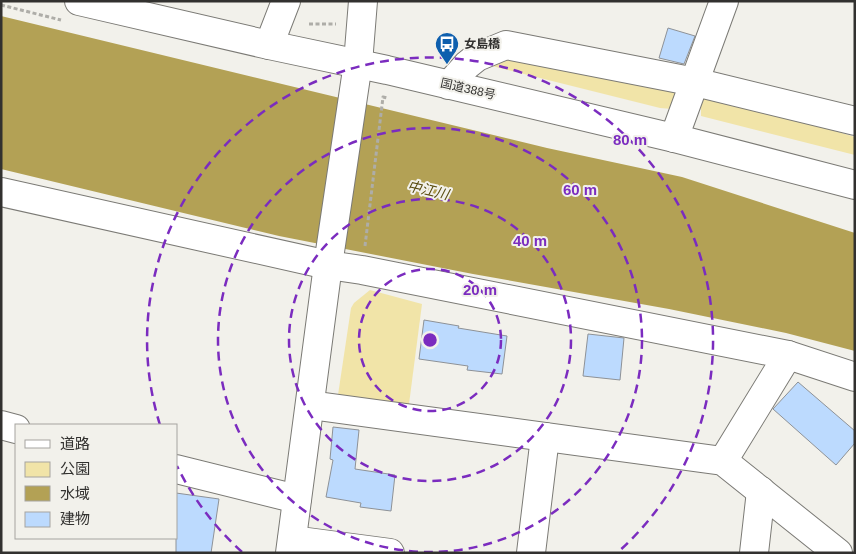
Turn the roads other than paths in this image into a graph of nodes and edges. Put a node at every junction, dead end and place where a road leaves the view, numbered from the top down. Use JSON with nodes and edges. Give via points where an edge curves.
{"nodes":[{"id":1,"x":79,"y":1,"type":"edge"},
{"id":2,"x":286,"y":1,"type":"edge"},
{"id":3,"x":363,"y":1,"type":"edge"},
{"id":4,"x":724,"y":1,"type":"edge"},
{"id":5,"x":269,"y":46,"type":"junction"},
{"id":6,"x":358,"y":63,"type":"junction"},
{"id":7,"x":695,"y":82,"type":"junction"},
{"id":8,"x":449,"y":85,"type":"junction"},
{"id":9,"x":855,"y":121,"type":"edge"},
{"id":10,"x":674,"y":138,"type":"junction"},
{"id":11,"x":855,"y":185,"type":"edge"},
{"id":12,"x":1,"y":192,"type":"edge"},
{"id":13,"x":330,"y":257,"type":"junction"},
{"id":14,"x":788,"y":355,"type":"junction"},
{"id":15,"x":855,"y":376,"type":"edge"},
{"id":16,"x":310,"y":404,"type":"junction"},
{"id":17,"x":1,"y":425,"type":"edge"},
{"id":18,"x":15,"y":429,"type":"edge"},
{"id":19,"x":545,"y":437,"type":"junction"},
{"id":20,"x":723,"y":461,"type":"junction"},
{"id":21,"x":178,"y":470,"type":"edge"},
{"id":22,"x":761,"y":491,"type":"junction"},
{"id":23,"x":297,"y":500,"type":"junction"},
{"id":24,"x":810,"y":542,"type":"edge"},
{"id":25,"x":291,"y":546,"type":"edge"},
{"id":26,"x":390,"y":553,"type":"edge"},
{"id":27,"x":531,"y":553,"type":"edge"},
{"id":28,"x":754,"y":553,"type":"edge"},
{"id":29,"x":838,"y":553,"type":"edge"}],
"edges":[{"from":1,"to":5,"type":"main road","name":"国道388号"},
{"from":2,"to":5,"type":"main road"},
{"from":3,"to":6,"type":"main road"},
{"from":4,"to":7,"type":"main road"},
{"from":5,"to":6,"type":"main road","name":"国道388号"},
{"from":6,"to":8,"type":"main road","name":"国道388号"},
{"from":6,"to":13,"type":"main road"},
{"from":7,"to":8,"type":"main road","via":[[506,45],[477,57]]},
{"from":7,"to":9,"type":"main road"},
{"from":7,"to":10,"type":"main road"},
{"from":8,"to":10,"type":"main road","name":"国道388号"},
{"from":10,"to":11,"type":"main road","name":"国道388号"},
{"from":12,"to":13,"type":"main road"},
{"from":13,"to":14,"type":"main road","via":[[372,272]]},
{"from":13,"to":16,"type":"main road"},
{"from":14,"to":15,"type":"main road"},
{"from":14,"to":20,"type":"main road"},
{"from":16,"to":19,"type":"main road"},
{"from":16,"to":23,"type":"main road"},
{"from":17,"to":18,"type":"main road"},
{"from":19,"to":20,"type":"main road"},
{"from":19,"to":27,"type":"main road"},
{"from":20,"to":22,"type":"main road"},
{"from":21,"to":23,"type":"main road"},
{"from":22,"to":24,"type":"main road"},
{"from":22,"to":28,"type":"main road"},
{"from":23,"to":25,"type":"main road"},
{"from":24,"to":29,"type":"main road"},
{"from":25,"to":26,"type":"main road"}]}
